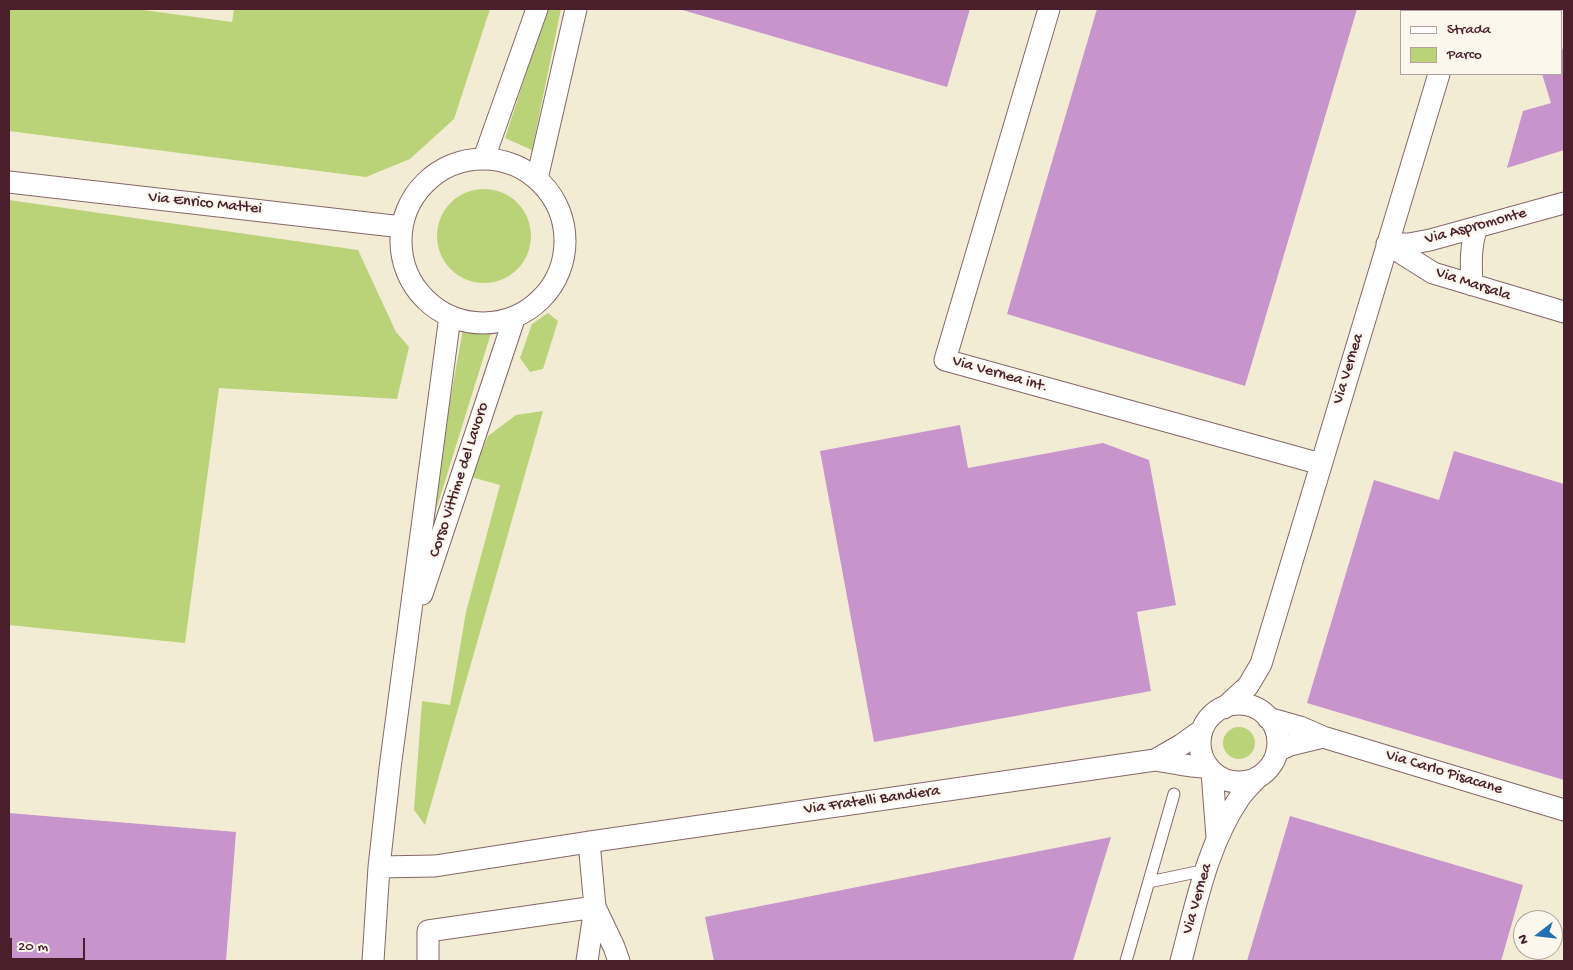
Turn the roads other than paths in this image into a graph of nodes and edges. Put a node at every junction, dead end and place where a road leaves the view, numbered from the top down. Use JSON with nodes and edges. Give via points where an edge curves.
{"nodes":[{"id":1,"x":537,"y":9,"type":"edge"},
{"id":2,"x":576,"y":9,"type":"edge"},
{"id":3,"x":1049,"y":9,"type":"edge"},
{"id":4,"x":1439,"y":75,"type":"edge"},
{"id":5,"x":484,"y":158,"type":"junction"},
{"id":6,"x":537,"y":179,"type":"junction"},
{"id":7,"x":9,"y":182,"type":"edge"},
{"id":8,"x":1564,"y":204,"type":"edge"},
{"id":9,"x":402,"y":226,"type":"junction"},
{"id":10,"x":1478,"y":227,"type":"junction"},
{"id":11,"x":1387,"y":244,"type":"junction"},
{"id":12,"x":1472,"y":285,"type":"junction"},
{"id":13,"x":1564,"y":312,"type":"edge"},
{"id":14,"x":450,"y":316,"type":"junction"},
{"id":15,"x":514,"y":319,"type":"junction"},
{"id":16,"x":1321,"y":464,"type":"junction"},
{"id":17,"x":406,"y":642,"type":"junction"},
{"id":18,"x":1261,"y":664,"type":"junction"},
{"id":19,"x":1224,"y":708,"type":"junction"},
{"id":20,"x":1267,"y":717,"type":"junction"},
{"id":21,"x":1202,"y":730,"type":"junction"},
{"id":22,"x":1323,"y":736,"type":"junction"},
{"id":23,"x":1278,"y":751,"type":"junction"},
{"id":24,"x":1155,"y":760,"type":"junction"},
{"id":25,"x":1210,"y":770,"type":"junction"},
{"id":26,"x":1258,"y":777,"type":"junction"},
{"id":27,"x":1174,"y":794,"type":"dead end"},
{"id":28,"x":1564,"y":810,"type":"edge"},
{"id":29,"x":1217,"y":837,"type":"junction"},
{"id":30,"x":589,"y":842,"type":"junction"},
{"id":31,"x":379,"y":867,"type":"junction"},
{"id":32,"x":1206,"y":870,"type":"junction"},
{"id":33,"x":1149,"y":882,"type":"junction"},
{"id":34,"x":595,"y":907,"type":"junction"},
{"id":35,"x":373,"y":961,"type":"edge"},
{"id":36,"x":428,"y":961,"type":"edge"},
{"id":37,"x":587,"y":961,"type":"edge"},
{"id":38,"x":619,"y":961,"type":"edge"},
{"id":39,"x":1126,"y":961,"type":"edge"},
{"id":40,"x":1180,"y":961,"type":"edge"}],
"edges":[{"from":1,"to":5,"type":"street"},
{"from":2,"to":6,"type":"street"},
{"from":3,"to":16,"type":"street","name":"Via Vernea int.","via":[[945,360]]},
{"from":4,"to":11,"type":"street","name":"Via Vernea"},
{"from":5,"to":6,"type":"street","via":[[513,164]]},
{"from":5,"to":9,"type":"street","via":[[456,163],[430,177],[412,198]]},
{"from":6,"to":15,"type":"street","via":[[558,209],[564,233],[562,261],[557,276],[541,299]]},
{"from":7,"to":9,"type":"street","name":"Via Enrico Mattei"},
{"from":8,"to":10,"type":"street","name":"Via Aspromonte"},
{"from":9,"to":14,"type":"street","via":[[402,255],[411,281],[429,303]]},
{"from":10,"to":11,"type":"street","name":"Via Aspromonte","via":[[1409,244]]},
{"from":10,"to":12,"type":"street","via":[[1471,254]]},
{"from":11,"to":12,"type":"street","name":"Via Marsala","via":[[1433,273]]},
{"from":11,"to":16,"type":"street","name":"Via Vernea"},
{"from":12,"to":13,"type":"street","name":"Via Marsala"},
{"from":14,"to":15,"type":"street","via":[[478,323]]},
{"from":14,"to":17,"type":"street","name":"Corso Vittime del Lavoro"},
{"from":15,"to":17,"type":"street","name":"Corso Vittime del Lavoro"},
{"from":16,"to":18,"type":"street","name":"Via Vernea"},
{"from":17,"to":31,"type":"street","name":"Corso Vittime del Lavoro"},
{"from":18,"to":19,"type":"street","via":[[1248,686]]},
{"from":18,"to":20,"type":"street","via":[[1262,696]]},
{"from":19,"to":20,"type":"street","via":[[1243,704]]},
{"from":19,"to":21,"type":"street","via":[[1208,719]]},
{"from":20,"to":22,"type":"street","name":"Via Carlo Pisacane"},
{"from":20,"to":23,"type":"street","via":[[1278,738]]},
{"from":21,"to":24,"type":"street"},
{"from":21,"to":25,"type":"street","via":[[1199,743]]},
{"from":22,"to":23,"type":"street"},
{"from":22,"to":28,"type":"street","name":"Via Carlo Pisacane"},
{"from":23,"to":26,"type":"street","via":[[1273,763]]},
{"from":24,"to":25,"type":"street"},
{"from":24,"to":30,"type":"street","name":"Via Fratelli Bandiera"},
{"from":25,"to":26,"type":"street","via":[[1229,781],[1242,782]]},
{"from":25,"to":29,"type":"street"},
{"from":26,"to":29,"type":"street","via":[[1230,812]]},
{"from":27,"to":33,"type":"lane"},
{"from":29,"to":32,"type":"street","name":"Via Vernea"},
{"from":30,"to":31,"type":"street","name":"Via Fratelli Bandiera","via":[[436,866]]},
{"from":30,"to":34,"type":"street"},
{"from":31,"to":35,"type":"street","name":"Corso Vittime del Lavoro"},
{"from":32,"to":33,"type":"lane"},
{"from":32,"to":40,"type":"street","name":"Via Vernea"},
{"from":33,"to":39,"type":"lane"},
{"from":34,"to":36,"type":"street","via":[[428,931]]},
{"from":34,"to":37,"type":"street"},
{"from":34,"to":38,"type":"street"}]}
